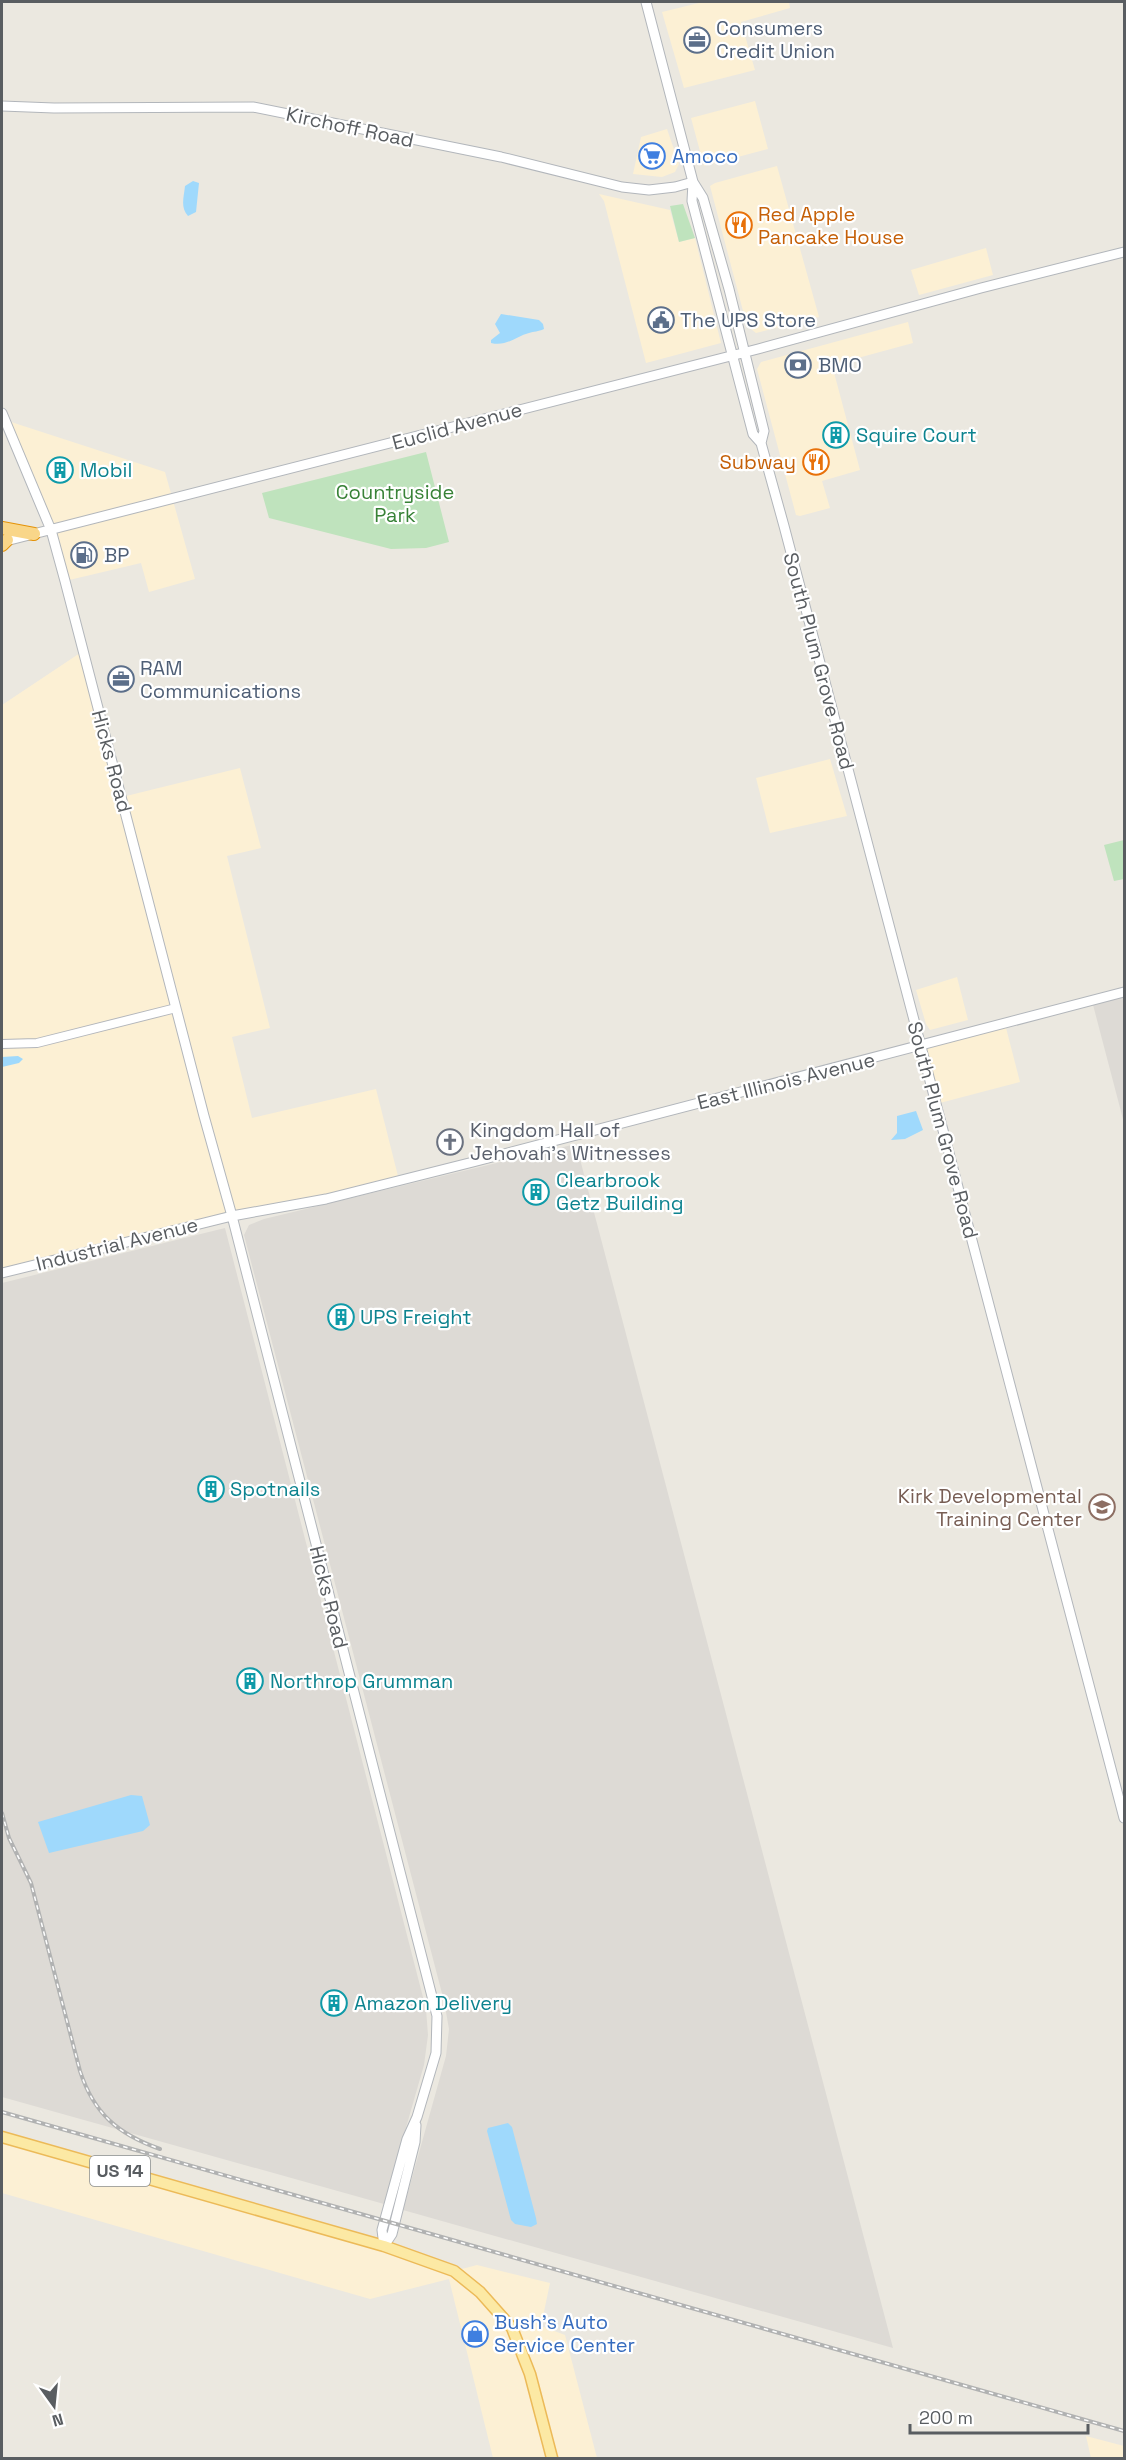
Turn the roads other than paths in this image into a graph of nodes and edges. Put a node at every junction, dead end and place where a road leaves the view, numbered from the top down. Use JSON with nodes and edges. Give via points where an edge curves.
{"nodes":[{"id":1,"x":646,"y":2,"type":"edge"},
{"id":2,"x":2,"y":106,"type":"edge"},
{"id":3,"x":693,"y":182,"type":"junction"},
{"id":4,"x":1125,"y":252,"type":"edge"},
{"id":5,"x":744,"y":351,"type":"junction"},
{"id":6,"x":731,"y":355,"type":"junction"},
{"id":7,"x":2,"y":413,"type":"edge"},
{"id":8,"x":761,"y":443,"type":"junction"},
{"id":9,"x":2,"y":528,"type":"edge"},
{"id":10,"x":51,"y":530,"type":"junction"},
{"id":11,"x":34,"y":534,"type":"junction"},
{"id":12,"x":3,"y":542,"type":"edge"},
{"id":13,"x":1125,"y":992,"type":"edge"},
{"id":14,"x":176,"y":1008,"type":"junction"},
{"id":15,"x":2,"y":1044,"type":"edge"},
{"id":16,"x":920,"y":1047,"type":"junction"},
{"id":17,"x":232,"y":1215,"type":"junction"},
{"id":18,"x":2,"y":1273,"type":"edge"},
{"id":19,"x":1125,"y":1818,"type":"edge"},
{"id":20,"x":2,"y":2137,"type":"edge"},
{"id":21,"x":384,"y":2246,"type":"junction"},
{"id":22,"x":552,"y":2458,"type":"edge"}],
"edges":[{"from":1,"to":3,"type":"main road","name":"South Plum Grove Road"},
{"from":2,"to":3,"type":"main road","name":"Kirchoff Road","via":[[253,107],[501,157],[622,187],[649,190]]},
{"from":3,"to":5,"type":"main road","name":"South Plum Grove Road","via":[[703,198]]},
{"from":3,"to":6,"type":"main road","name":"South Plum Grove Road","via":[[692,201]]},
{"from":4,"to":5,"type":"main road","name":"Euclid Avenue"},
{"from":5,"to":6,"type":"main road","name":"Euclid Avenue"},
{"from":5,"to":8,"type":"main road","name":"South Plum Grove Road","via":[[764,431]]},
{"from":6,"to":8,"type":"main road","name":"South Plum Grove Road","via":[[753,434]]},
{"from":6,"to":10,"type":"main road","name":"Euclid Avenue"},
{"from":7,"to":10,"type":"main road","name":"Hicks Road"},
{"from":8,"to":16,"type":"main road","name":"South Plum Grove Road"},
{"from":9,"to":11,"type":"highway"},
{"from":10,"to":11,"type":"main road","name":"Euclid Avenue"},
{"from":10,"to":14,"type":"main road","name":"Hicks Road"},
{"from":11,"to":12,"type":"main road","name":"Euclid Avenue"},
{"from":13,"to":16,"type":"main road","name":"East Illinois Avenue"},
{"from":14,"to":15,"type":"street","via":[[37,1043]]},
{"from":14,"to":17,"type":"main road","name":"Hicks Road"},
{"from":16,"to":17,"type":"main road","name":"East Illinois Avenue","via":[[326,1199]]},
{"from":16,"to":19,"type":"main road","name":"South Plum Grove Road"},
{"from":17,"to":18,"type":"main road","name":"Industrial Avenue"},
{"from":17,"to":21,"type":"main road","name":"Hicks Road","via":[[437,2016],[436,2053],[417,2117],[415,2142],[393,2234]]},
{"from":20,"to":21,"type":"main road","number":"US 14"},
{"from":21,"to":22,"type":"main road","number":"US 14","via":[[454,2271],[493,2304],[512,2328],[524,2355]]}]}
